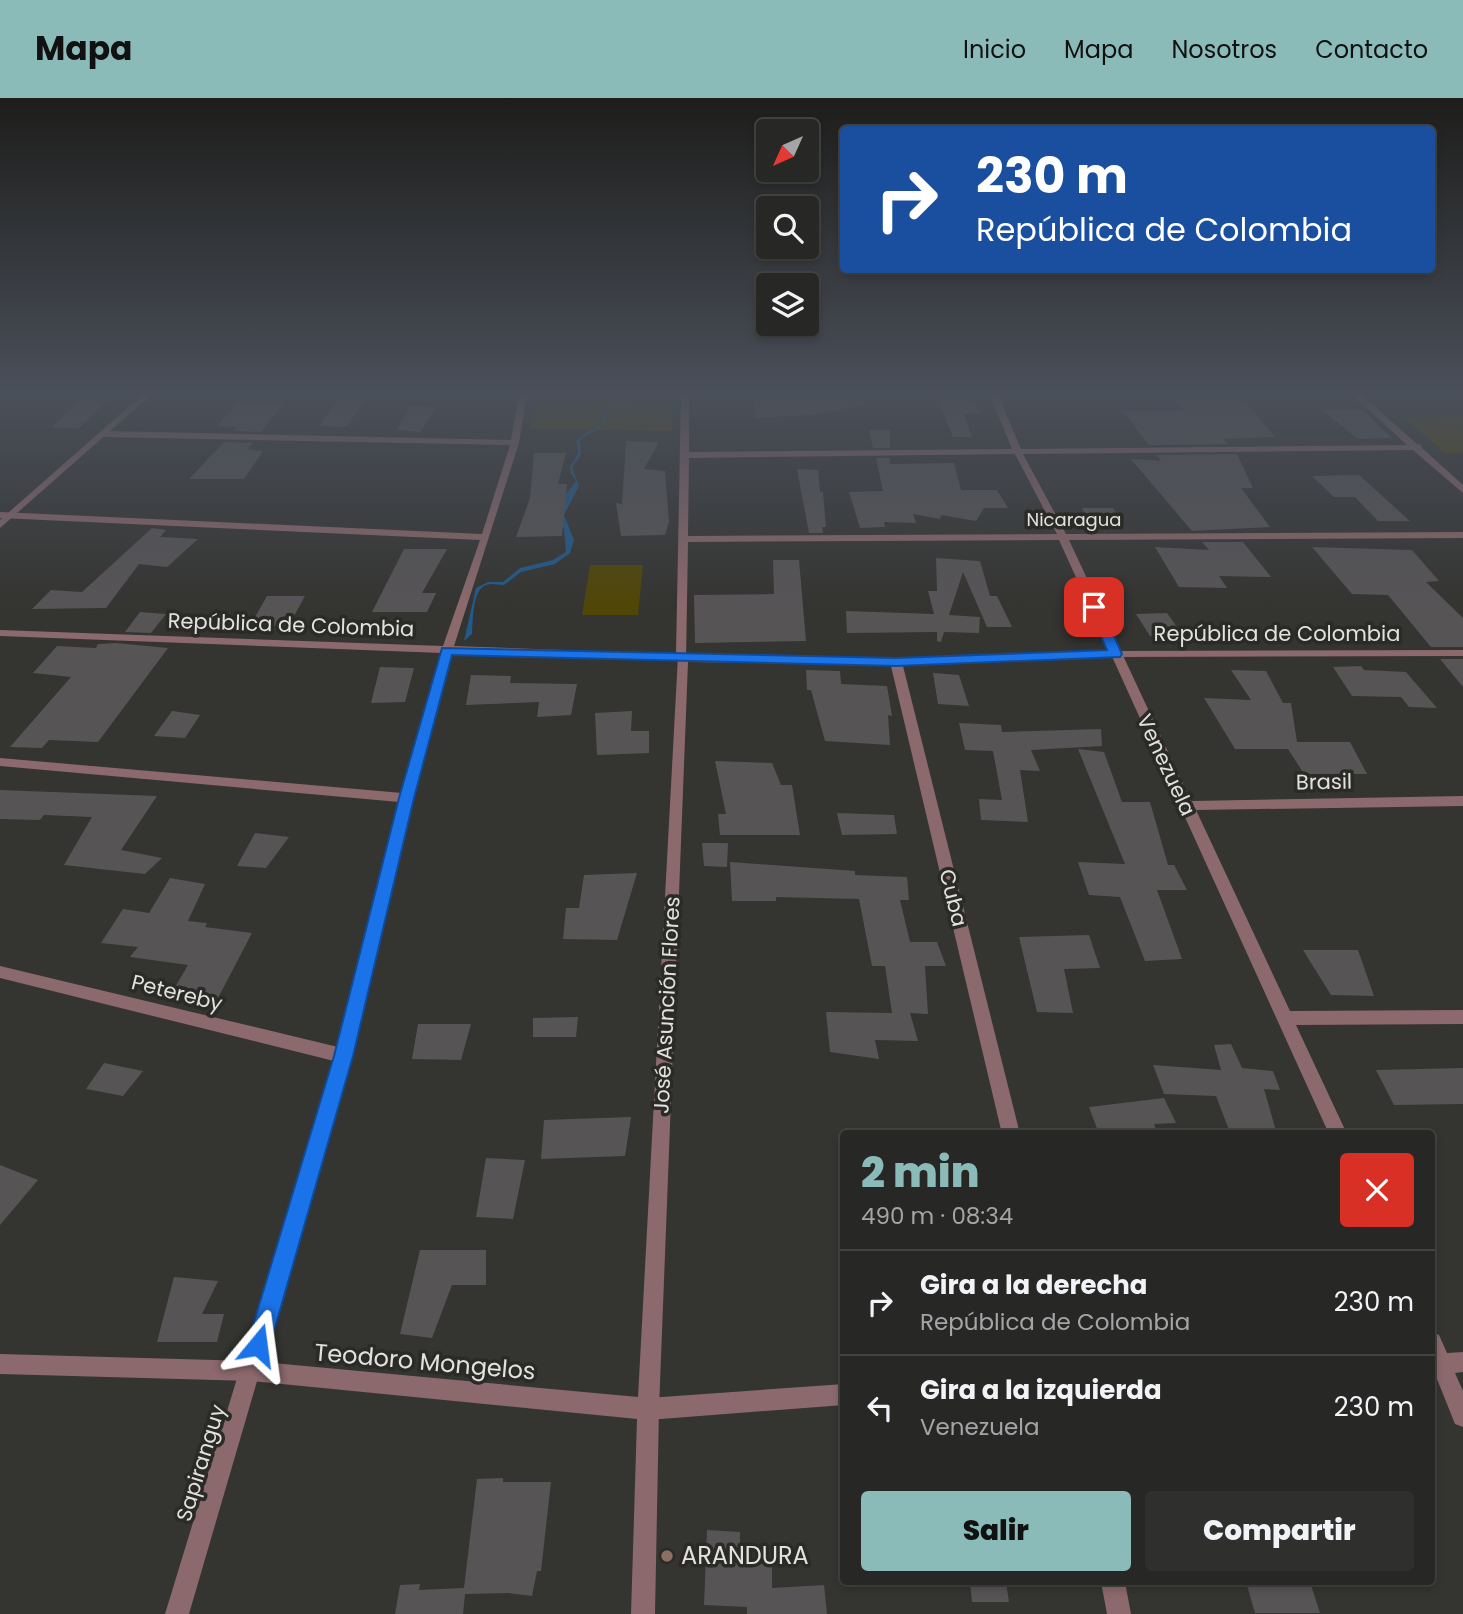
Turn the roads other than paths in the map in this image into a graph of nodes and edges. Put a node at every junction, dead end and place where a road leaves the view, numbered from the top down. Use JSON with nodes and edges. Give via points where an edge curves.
{"nodes":[{"id":1,"x":65,"y":466,"type":"edge"},
{"id":2,"x":508,"y":466,"type":"edge"},
{"id":3,"x":685,"y":466,"type":"edge"},
{"id":4,"x":1025,"y":466,"type":"edge"},
{"id":5,"x":1438,"y":466,"type":"edge"},
{"id":6,"x":1463,"y":490,"type":"edge"},
{"id":7,"x":5,"y":515,"type":"edge"},
{"id":8,"x":0,"y":525,"type":"edge"},
{"id":9,"x":1463,"y":535,"type":"edge"},
{"id":10,"x":486,"y":537,"type":"junction"},
{"id":11,"x":1063,"y":537,"type":"junction"},
{"id":12,"x":685,"y":539,"type":"junction"},
{"id":13,"x":0,"y":633,"type":"edge"},
{"id":14,"x":447,"y":651,"type":"junction"},
{"id":15,"x":1463,"y":653,"type":"edge"},
{"id":16,"x":1115,"y":654,"type":"junction"},
{"id":17,"x":682,"y":658,"type":"junction"},
{"id":18,"x":896,"y":662,"type":"junction"},
{"id":19,"x":0,"y":762,"type":"edge"},
{"id":20,"x":407,"y":798,"type":"junction"},
{"id":21,"x":1463,"y":801,"type":"edge"},
{"id":22,"x":1185,"y":806,"type":"junction"},
{"id":23,"x":0,"y":972,"type":"edge"},
{"id":24,"x":1463,"y":1017,"type":"edge"},
{"id":25,"x":1287,"y":1018,"type":"junction"},
{"id":26,"x":344,"y":1056,"type":"junction"},
{"id":27,"x":1009,"y":1130,"type":"edge"},
{"id":28,"x":1336,"y":1130,"type":"edge"},
{"id":29,"x":1463,"y":1362,"type":"edge"},
{"id":30,"x":0,"y":1364,"type":"edge"},
{"id":31,"x":1436,"y":1364,"type":"edge"},
{"id":32,"x":251,"y":1371,"type":"junction"},
{"id":33,"x":840,"y":1394,"type":"edge"},
{"id":34,"x":648,"y":1409,"type":"junction"},
{"id":35,"x":1463,"y":1416,"type":"edge"},
{"id":36,"x":1114,"y":1585,"type":"edge"},
{"id":37,"x":177,"y":1614,"type":"edge"},
{"id":38,"x":643,"y":1614,"type":"edge"},
{"id":39,"x":1119,"y":1614,"type":"edge"}],
"edges":[{"from":1,"to":7,"type":"street"},
{"from":2,"to":10,"type":"street","name":"Sapiranguy"},
{"from":3,"to":12,"type":"street","name":"José Asunción Flores"},
{"from":4,"to":11,"type":"street","name":"Venezuela"},
{"from":5,"to":6,"type":"street"},
{"from":7,"to":8,"type":"street"},
{"from":7,"to":10,"type":"street"},
{"from":9,"to":11,"type":"street","name":"Nicaragua"},
{"from":10,"to":14,"type":"street","name":"Sapiranguy"},
{"from":11,"to":12,"type":"street","name":"Nicaragua"},
{"from":11,"to":16,"type":"street","name":"Venezuela"},
{"from":12,"to":17,"type":"street","name":"José Asunción Flores"},
{"from":13,"to":14,"type":"street","name":"República de Colombia"},
{"from":14,"to":17,"type":"street","name":"República de Colombia"},
{"from":14,"to":20,"type":"street","name":"Sapiranguy"},
{"from":15,"to":16,"type":"street","name":"República de Colombia"},
{"from":16,"to":18,"type":"street","name":"República de Colombia"},
{"from":16,"to":22,"type":"street","name":"Venezuela"},
{"from":17,"to":18,"type":"street","name":"República de Colombia"},
{"from":17,"to":34,"type":"street","name":"José Asunción Flores"},
{"from":18,"to":27,"type":"street","name":"Cuba"},
{"from":19,"to":20,"type":"street"},
{"from":20,"to":26,"type":"street","name":"Sapiranguy"},
{"from":21,"to":22,"type":"street","name":"Brasil"},
{"from":22,"to":25,"type":"street","name":"Venezuela"},
{"from":23,"to":26,"type":"street","name":"Petereby"},
{"from":24,"to":25,"type":"street"},
{"from":25,"to":28,"type":"street","name":"Venezuela"},
{"from":26,"to":32,"type":"street","name":"Sapiranguy"},
{"from":29,"to":31,"type":"street"},
{"from":30,"to":32,"type":"street","name":"Teodoro Mongelos"},
{"from":31,"to":35,"type":"street"},
{"from":32,"to":34,"type":"street","name":"Teodoro Mongelos"},
{"from":32,"to":37,"type":"street","name":"Sapiranguy"},
{"from":33,"to":34,"type":"street","name":"Teodoro Mongelos"},
{"from":34,"to":38,"type":"street","name":"José Asunción Flores"},
{"from":36,"to":39,"type":"street"}]}
